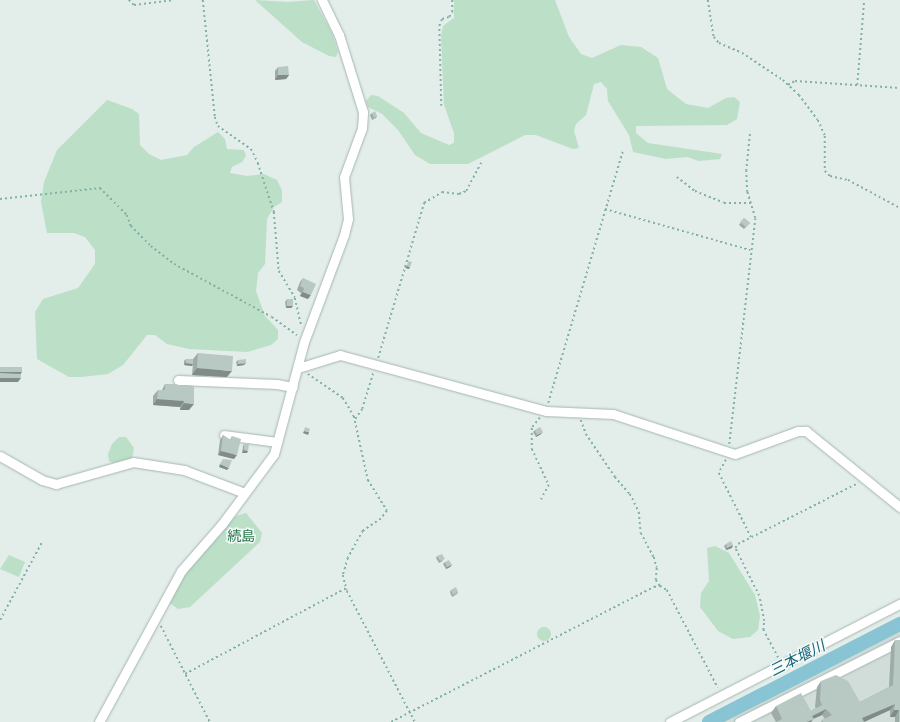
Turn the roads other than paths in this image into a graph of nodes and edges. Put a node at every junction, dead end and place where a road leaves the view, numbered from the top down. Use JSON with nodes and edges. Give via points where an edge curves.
{"nodes":[{"id":1,"x":322,"y":0,"type":"edge"},
{"id":2,"x":298,"y":368,"type":"junction"},
{"id":3,"x":178,"y":380,"type":"dead end"},
{"id":4,"x":293,"y":387,"type":"junction"},
{"id":5,"x":224,"y":435,"type":"edge"},
{"id":6,"x":277,"y":442,"type":"junction"},
{"id":7,"x":0,"y":456,"type":"edge"},
{"id":8,"x":245,"y":493,"type":"junction"},
{"id":9,"x":900,"y":507,"type":"edge"},
{"id":10,"x":900,"y":604,"type":"edge"},
{"id":11,"x":900,"y":641,"type":"edge"},
{"id":12,"x":99,"y":722,"type":"edge"},
{"id":13,"x":670,"y":722,"type":"edge"},
{"id":14,"x":739,"y":722,"type":"edge"}],
"edges":[{"from":1,"to":2,"type":"street","via":[[339,35],[363,112],[362,128],[344,177],[348,219],[304,342]]},
{"from":2,"to":4,"type":"street"},
{"from":2,"to":9,"type":"street","via":[[340,355],[546,411],[612,414],[735,454],[798,431],[806,431]]},
{"from":3,"to":4,"type":"street","via":[[278,384]]},
{"from":4,"to":6,"type":"street"},
{"from":5,"to":6,"type":"street"},
{"from":6,"to":8,"type":"street","via":[[274,454]]},
{"from":7,"to":8,"type":"street","via":[[42,480],[56,484],[133,462],[184,470]]},
{"from":8,"to":12,"type":"street","via":[[181,571]]},
{"from":10,"to":13,"type":"street"},
{"from":11,"to":14,"type":"street"}]}
